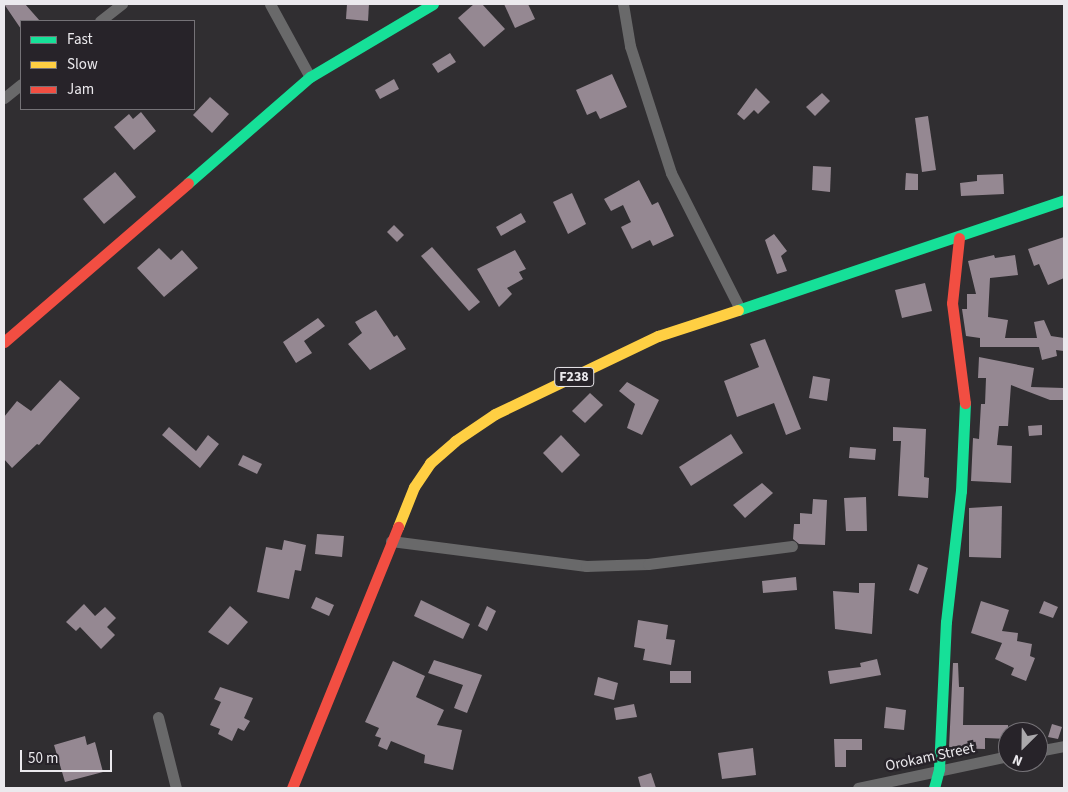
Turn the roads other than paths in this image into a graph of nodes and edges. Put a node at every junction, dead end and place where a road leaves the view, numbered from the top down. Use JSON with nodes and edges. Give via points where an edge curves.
{"nodes":[{"id":1,"x":122,"y":4,"type":"edge"},
{"id":2,"x":270,"y":4,"type":"edge"},
{"id":3,"x":433,"y":4,"type":"edge"},
{"id":4,"x":623,"y":4,"type":"edge"},
{"id":5,"x":101,"y":20,"type":"edge"},
{"id":6,"x":310,"y":77,"type":"junction"},
{"id":7,"x":20,"y":85,"type":"edge"},
{"id":8,"x":4,"y":98,"type":"edge"},
{"id":9,"x":1064,"y":200,"type":"edge"},
{"id":10,"x":959,"y":238,"type":"junction"},
{"id":11,"x":740,"y":309,"type":"junction"},
{"id":12,"x":4,"y":342,"type":"edge"},
{"id":13,"x":391,"y":541,"type":"junction"},
{"id":14,"x":792,"y":546,"type":"dead end"},
{"id":15,"x":158,"y":717,"type":"dead end"},
{"id":16,"x":1064,"y":746,"type":"edge"},
{"id":17,"x":1048,"y":749,"type":"edge"},
{"id":18,"x":998,"y":758,"type":"edge"},
{"id":19,"x":939,"y":769,"type":"junction"},
{"id":20,"x":176,"y":788,"type":"edge"},
{"id":21,"x":292,"y":788,"type":"edge"},
{"id":22,"x":858,"y":788,"type":"edge"},
{"id":23,"x":934,"y":788,"type":"edge"}],
"edges":[{"from":1,"to":5,"type":"street"},
{"from":2,"to":6,"type":"street"},
{"from":3,"to":6,"type":"street"},
{"from":4,"to":11,"type":"street","via":[[630,46],[671,173]]},
{"from":6,"to":12,"type":"street"},
{"from":7,"to":8,"type":"street"},
{"from":9,"to":10,"type":"street","number":"F238"},
{"from":10,"to":11,"type":"street","number":"F238"},
{"from":10,"to":19,"type":"street","via":[[952,303],[965,400],[961,491],[946,622]]},
{"from":11,"to":13,"type":"street","number":"F238","via":[[658,336],[495,414],[455,441],[430,463],[414,487]]},
{"from":13,"to":14,"type":"street","via":[[586,566],[648,564]]},
{"from":13,"to":21,"type":"street","number":"F238"},
{"from":15,"to":20,"type":"street"},
{"from":16,"to":17,"type":"street"},
{"from":18,"to":19,"type":"street","name":"Orokam Street"},
{"from":19,"to":22,"type":"street","name":"Orokam Street"},
{"from":19,"to":23,"type":"street"}]}
